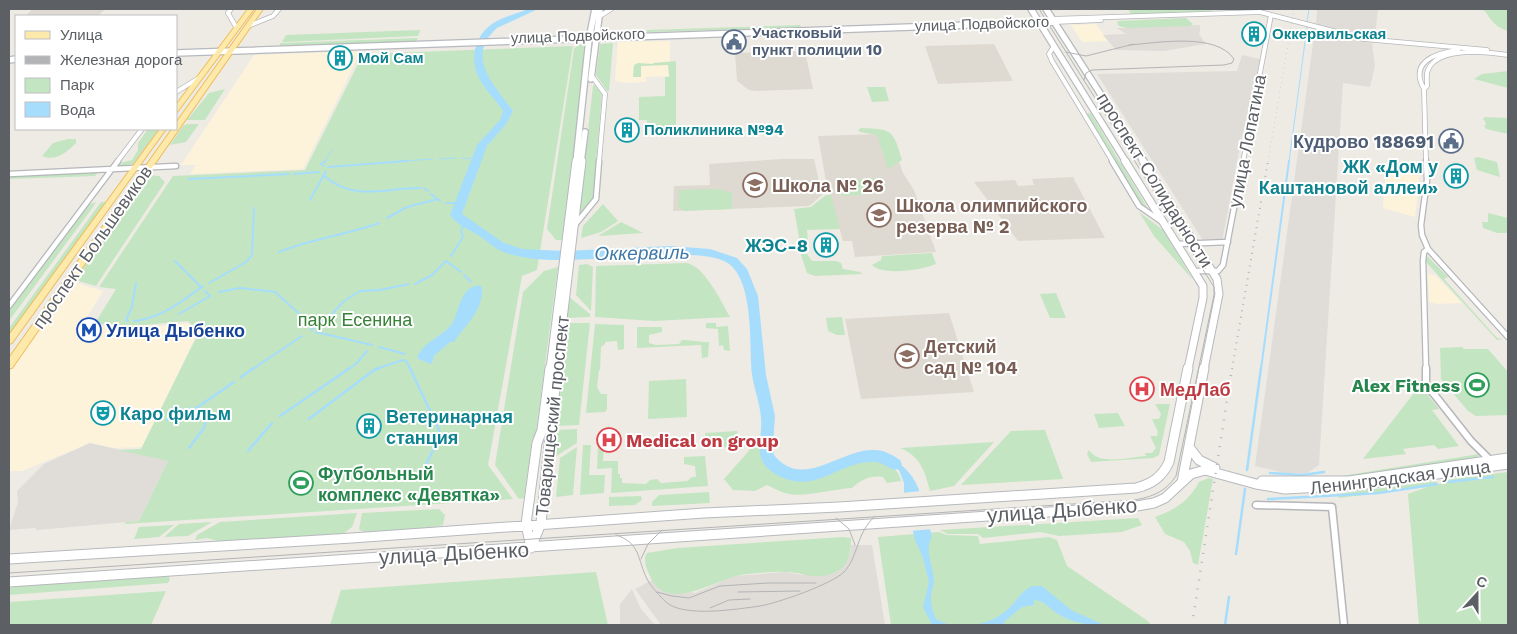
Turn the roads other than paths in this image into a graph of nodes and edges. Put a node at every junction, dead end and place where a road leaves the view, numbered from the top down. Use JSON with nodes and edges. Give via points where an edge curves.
{"nodes":[{"id":1,"x":232,"y":9,"type":"edge"},
{"id":2,"x":251,"y":9,"type":"edge"},
{"id":3,"x":260,"y":9,"type":"edge"},
{"id":4,"x":279,"y":9,"type":"edge"},
{"id":5,"x":596,"y":9,"type":"edge"},
{"id":6,"x":600,"y":9,"type":"edge"},
{"id":7,"x":612,"y":9,"type":"edge"},
{"id":8,"x":1031,"y":9,"type":"edge"},
{"id":9,"x":1046,"y":9,"type":"edge"},
{"id":10,"x":1273,"y":10,"type":"dead end"},
{"id":11,"x":1269,"y":14,"type":"junction"},
{"id":12,"x":600,"y":16,"type":"junction"},
{"id":13,"x":1053,"y":20,"type":"junction"},
{"id":14,"x":1039,"y":21,"type":"junction"},
{"id":15,"x":248,"y":26,"type":"junction"},
{"id":16,"x":236,"y":27,"type":"junction"},
{"id":17,"x":590,"y":37,"type":"junction"},
{"id":18,"x":597,"y":37,"type":"junction"},
{"id":19,"x":1426,"y":44,"type":"junction"},
{"id":20,"x":1054,"y":46,"type":"junction"},
{"id":21,"x":231,"y":50,"type":"junction"},
{"id":22,"x":1487,"y":50,"type":"junction"},
{"id":23,"x":219,"y":51,"type":"junction"},
{"id":24,"x":178,"y":52,"type":"edge"},
{"id":25,"x":1508,"y":54,"type":"edge"},
{"id":26,"x":1434,"y":55,"type":"junction"},
{"id":27,"x":592,"y":76,"type":"junction"},
{"id":28,"x":200,"y":78,"type":"junction"},
{"id":29,"x":1424,"y":89,"type":"junction"},
{"id":30,"x":178,"y":91,"type":"edge"},
{"id":31,"x":178,"y":107,"type":"edge"},
{"id":32,"x":1094,"y":111,"type":"junction"},
{"id":33,"x":1082,"y":112,"type":"junction"},
{"id":34,"x":178,"y":125,"type":"edge"},
{"id":35,"x":141,"y":130,"type":"edge"},
{"id":36,"x":162,"y":130,"type":"edge"},
{"id":37,"x":175,"y":130,"type":"edge"},
{"id":38,"x":176,"y":166,"type":"dead end"},
{"id":39,"x":134,"y":168,"type":"junction"},
{"id":40,"x":148,"y":168,"type":"junction"},
{"id":41,"x":111,"y":169,"type":"junction"},
{"id":42,"x":9,"y":174,"type":"edge"},
{"id":43,"x":1165,"y":224,"type":"junction"},
{"id":44,"x":574,"y":227,"type":"junction"},
{"id":45,"x":1228,"y":242,"type":"junction"},
{"id":46,"x":1196,"y":243,"type":"junction"},
{"id":47,"x":569,"y":244,"type":"junction"},
{"id":48,"x":1178,"y":244,"type":"junction"},
{"id":49,"x":1428,"y":249,"type":"junction"},
{"id":50,"x":566,"y":263,"type":"junction"},
{"id":51,"x":1213,"y":271,"type":"junction"},
{"id":52,"x":1195,"y":272,"type":"junction"},
{"id":53,"x":9,"y":306,"type":"edge"},
{"id":54,"x":1508,"y":337,"type":"edge"},
{"id":55,"x":9,"y":342,"type":"edge"},
{"id":56,"x":9,"y":365,"type":"edge"},
{"id":57,"x":1189,"y":446,"type":"junction"},
{"id":58,"x":1508,"y":458,"type":"edge"},
{"id":59,"x":1492,"y":462,"type":"junction"},
{"id":60,"x":1508,"y":464,"type":"edge"},
{"id":61,"x":1206,"y":468,"type":"junction"},
{"id":62,"x":1165,"y":471,"type":"joint"},
{"id":63,"x":1182,"y":482,"type":"junction"},
{"id":64,"x":1256,"y":505,"type":"dead end"},
{"id":65,"x":541,"y":523,"type":"junction"},
{"id":66,"x":526,"y":524,"type":"junction"},
{"id":67,"x":531,"y":548,"type":"junction"},
{"id":68,"x":9,"y":558,"type":"edge"},
{"id":69,"x":9,"y":582,"type":"edge"},
{"id":70,"x":1344,"y":625,"type":"edge"}],
"edges":[{"from":1,"to":16,"type":"street","via":[[228,13]]},
{"from":2,"to":16,"type":"main road"},
{"from":3,"to":15,"type":"main road","name":"проспект Большевиков"},
{"from":4,"to":15,"type":"street","via":[[273,16]]},
{"from":5,"to":17,"type":"main road"},
{"from":6,"to":12,"type":"main road"},
{"from":7,"to":12,"type":"street"},
{"from":8,"to":14,"type":"main road","name":"проспект Солидарности"},
{"from":9,"to":13,"type":"main road","name":"проспект Солидарности"},
{"from":10,"to":11,"type":"street"},
{"from":11,"to":13,"type":"street","name":"улица Подвойского"},
{"from":11,"to":19,"type":"street","via":[[1364,39]]},
{"from":11,"to":45,"type":"street","name":"улица Лопатина"},
{"from":12,"to":18,"type":"main road"},
{"from":13,"to":14,"type":"main road","name":"улица Подвойского"},
{"from":13,"to":46,"type":"main road","name":"проспект Солидарности"},
{"from":14,"to":18,"type":"main road","name":"улица Подвойского"},
{"from":14,"to":20,"type":"main road","name":"проспект Солидарности"},
{"from":15,"to":21,"type":"main road","name":"проспект Большевиков"},
{"from":16,"to":23,"type":"main road"},
{"from":17,"to":18,"type":"main road","name":"улица Подвойского"},
{"from":17,"to":21,"type":"main road","name":"улица Подвойского"},
{"from":17,"to":47,"type":"main road"},
{"from":18,"to":27,"type":"main road"},
{"from":19,"to":22,"type":"street"},
{"from":19,"to":26,"type":"street","via":[[1437,50]]},
{"from":20,"to":32,"type":"main road","name":"проспект Солидарности"},
{"from":20,"to":33,"type":"street","via":[[1049,56]]},
{"from":21,"to":23,"type":"main road"},
{"from":21,"to":34,"type":"main road","name":"проспект Большевиков"},
{"from":22,"to":25,"type":"street"},
{"from":22,"to":26,"type":"street","via":[[1454,50]]},
{"from":23,"to":24,"type":"main road"},
{"from":23,"to":28,"type":"main road"},
{"from":25,"to":29,"type":"street","via":[[1468,52],[1440,58],[1428,70]]},
{"from":26,"to":29,"type":"street","via":[[1420,68],[1420,84]]},
{"from":27,"to":44,"type":"main road"},
{"from":27,"to":44,"type":"street","via":[[605,94],[596,199]]},
{"from":28,"to":30,"type":"street"},
{"from":28,"to":31,"type":"main road"},
{"from":29,"to":49,"type":"street","via":[[1427,180],[1421,225]]},
{"from":32,"to":33,"type":"street"},
{"from":32,"to":43,"type":"main road","name":"проспект Солидарности"},
{"from":33,"to":43,"type":"street","via":[[1139,206]]},
{"from":35,"to":41,"type":"street"},
{"from":36,"to":39,"type":"main road","name":"проспект Большевиков"},
{"from":37,"to":40,"type":"main road","name":"проспект Большевиков"},
{"from":38,"to":40,"type":"street"},
{"from":39,"to":40,"type":"street"},
{"from":39,"to":41,"type":"street"},
{"from":39,"to":55,"type":"main road","name":"проспект Большевиков"},
{"from":40,"to":56,"type":"main road","name":"проспект Большевиков"},
{"from":41,"to":42,"type":"street"},
{"from":41,"to":53,"type":"street"},
{"from":43,"to":48,"type":"main road","name":"проспект Солидарности"},
{"from":44,"to":47,"type":"main road"},
{"from":45,"to":46,"type":"street"},
{"from":45,"to":51,"type":"street","name":"улица Лопатина","via":[[1222,269]]},
{"from":46,"to":48,"type":"street"},
{"from":46,"to":51,"type":"main road","name":"проспект Солидарности"},
{"from":47,"to":50,"type":"main road"},
{"from":48,"to":52,"type":"main road","name":"проспект Солидарности"},
{"from":49,"to":54,"type":"street"},
{"from":49,"to":59,"type":"street","via":[[1424,252],[1423,261],[1426,384]]},
{"from":50,"to":65,"type":"main road","name":"Товарищеский проспект"},
{"from":50,"to":66,"type":"main road","name":"Товарищеский проспект"},
{"from":51,"to":52,"type":"street"},
{"from":51,"to":57,"type":"main road","name":"проспект Солидарности","via":[[1219,294]]},
{"from":52,"to":62,"type":"main road","name":"проспект Солидарности","via":[[1204,292]]},
{"from":57,"to":61,"type":"main road"},
{"from":57,"to":63,"type":"main road","name":"проспект Солидарности"},
{"from":58,"to":59,"type":"main road","name":"Ленинградская улица"},
{"from":59,"to":60,"type":"main road","name":"Ленинградская улица"},
{"from":59,"to":61,"type":"main road","name":"Ленинградская улица","via":[[1359,485],[1293,488],[1256,484]]},
{"from":61,"to":63,"type":"main road","name":"улица Дыбенко"},
{"from":62,"to":65,"type":"main road","name":"улица Дыбенко","via":[[1159,480],[1136,488]]},
{"from":63,"to":67,"type":"main road","name":"улица Дыбенко","via":[[1165,498],[1137,506]]},
{"from":64,"to":70,"type":"street","via":[[1332,507]]},
{"from":65,"to":66,"type":"main road","name":"улица Дыбенко"},
{"from":65,"to":67,"type":"main road","name":"Товарищеский проспект"},
{"from":66,"to":67,"type":"main road","name":"Товарищеский проспект"},
{"from":66,"to":68,"type":"main road","name":"улица Дыбенко","via":[[370,537]]},
{"from":67,"to":69,"type":"main road","name":"улица Дыбенко"}]}
